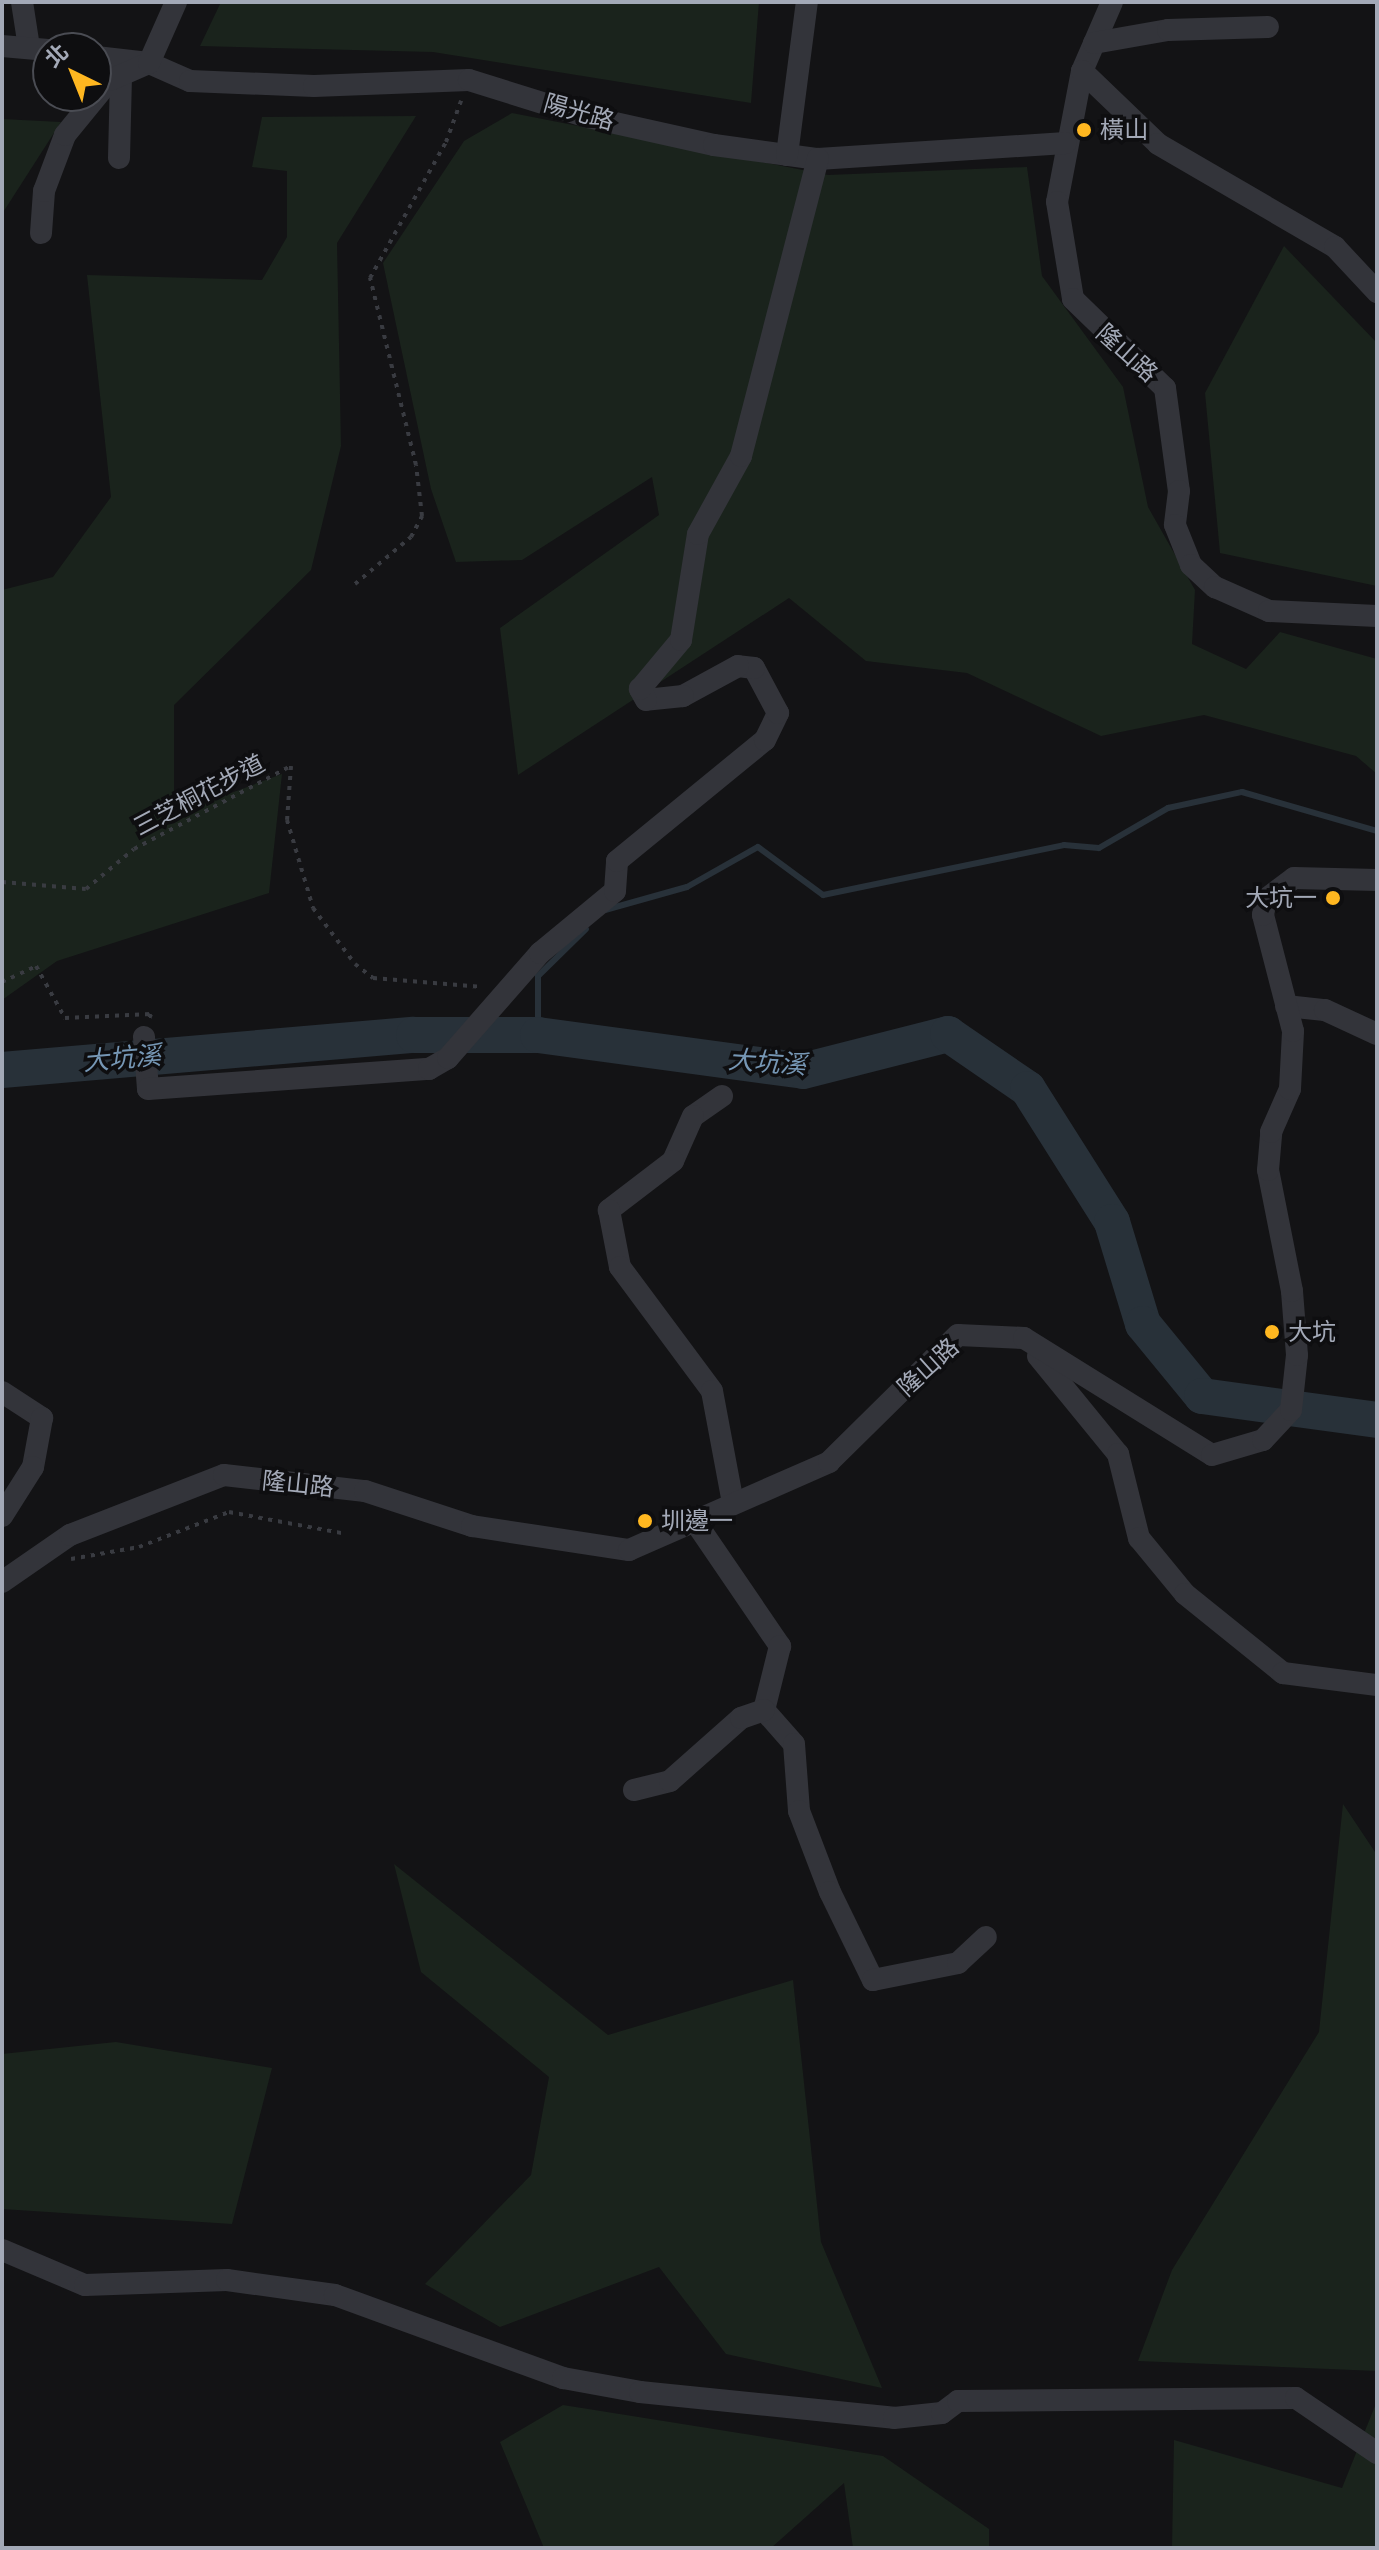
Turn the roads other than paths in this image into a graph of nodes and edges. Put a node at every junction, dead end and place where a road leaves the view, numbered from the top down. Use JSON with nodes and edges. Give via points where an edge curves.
{"nodes":[{"id":1,"x":22,"y":2,"type":"edge"},
{"id":2,"x":176,"y":2,"type":"edge"},
{"id":3,"x":807,"y":2,"type":"edge"},
{"id":4,"x":1112,"y":2,"type":"edge"},
{"id":5,"x":1268,"y":27,"type":"dead end"},
{"id":6,"x":32,"y":32,"type":"edge"},
{"id":7,"x":1094,"y":43,"type":"junction"},
{"id":8,"x":2,"y":46,"type":"edge"},
{"id":9,"x":32,"y":48,"type":"edge"},
{"id":10,"x":112,"y":59,"type":"edge"},
{"id":11,"x":149,"y":63,"type":"junction"},
{"id":12,"x":1082,"y":71,"type":"junction"},
{"id":13,"x":121,"y":76,"type":"junction"},
{"id":14,"x":1065,"y":143,"type":"junction"},
{"id":15,"x":787,"y":155,"type":"junction"},
{"id":16,"x":119,"y":158,"type":"dead end"},
{"id":17,"x":818,"y":159,"type":"junction"},
{"id":18,"x":41,"y":233,"type":"dead end"},
{"id":19,"x":1377,"y":292,"type":"edge"},
{"id":20,"x":1377,"y":616,"type":"edge"},
{"id":21,"x":1377,"y":880,"type":"edge"},
{"id":22,"x":1286,"y":1006,"type":"junction"},
{"id":23,"x":1377,"y":1034,"type":"edge"},
{"id":24,"x":144,"y":1037,"type":"road end"},
{"id":25,"x":722,"y":1096,"type":"dead end"},
{"id":26,"x":1024,"y":1338,"type":"junction"},
{"id":27,"x":2,"y":1392,"type":"edge"},
{"id":28,"x":733,"y":1503,"type":"junction"},
{"id":29,"x":2,"y":1516,"type":"edge"},
{"id":30,"x":694,"y":1520,"type":"junction"},
{"id":31,"x":2,"y":1582,"type":"edge"},
{"id":32,"x":1377,"y":1685,"type":"edge"},
{"id":33,"x":764,"y":1710,"type":"junction"},
{"id":34,"x":634,"y":1790,"type":"dead end"},
{"id":35,"x":986,"y":1937,"type":"dead end"},
{"id":36,"x":2,"y":2250,"type":"edge"},
{"id":37,"x":1377,"y":2453,"type":"edge"}],
"edges":[{"from":1,"to":6,"type":"street"},
{"from":2,"to":11,"type":"street"},
{"from":3,"to":15,"type":"street"},
{"from":4,"to":7,"type":"street","name":"隆山路"},
{"from":5,"to":7,"type":"street","via":[[1168,30]]},
{"from":7,"to":12,"type":"street","name":"隆山路"},
{"from":8,"to":9,"type":"street"},
{"from":10,"to":11,"type":"street","name":"陽光路"},
{"from":11,"to":13,"type":"street"},
{"from":11,"to":15,"type":"street","name":"陽光路","via":[[190,81],[314,86],[469,80],[588,117]]},
{"from":12,"to":14,"type":"street","name":"隆山路"},
{"from":12,"to":19,"type":"street","via":[[1158,144],[1335,247]]},
{"from":13,"to":16,"type":"street"},
{"from":13,"to":18,"type":"street","via":[[65,135],[44,191]]},
{"from":14,"to":17,"type":"street","name":"陽光路"},
{"from":14,"to":20,"type":"street","name":"隆山路","via":[[1057,202],[1073,299],[1165,388],[1179,491],[1175,525],[1191,565],[1215,587],[1269,611]]},
{"from":15,"to":17,"type":"street","name":"陽光路"},
{"from":17,"to":24,"type":"street","via":[[741,456],[698,534],[681,640],[640,689],[646,700],[683,696],[738,666],[754,668],[778,713],[765,740],[617,861],[615,891],[540,953],[448,1058],[429,1069],[148,1089]]},
{"from":21,"to":22,"type":"street","name":"隆山路","via":[[1294,878],[1266,899],[1263,915]]},
{"from":22,"to":23,"type":"street","via":[[1325,1010]]},
{"from":22,"to":26,"type":"street","name":"隆山路","via":[[1293,1031],[1290,1089],[1271,1132],[1268,1170],[1292,1291],[1297,1355],[1291,1410],[1263,1440],[1212,1455]]},
{"from":25,"to":28,"type":"street","via":[[693,1116],[673,1161],[609,1210],[620,1267],[712,1391]]},
{"from":26,"to":28,"type":"street","name":"隆山路","via":[[958,1335],[829,1462]]},
{"from":26,"to":32,"type":"street","via":[[1118,1454],[1139,1538],[1185,1594],[1283,1673]]},
{"from":27,"to":29,"type":"street","via":[[42,1418],[33,1467]]},
{"from":28,"to":30,"type":"street","name":"隆山路"},
{"from":30,"to":31,"type":"street","name":"隆山路","via":[[629,1550],[472,1526],[365,1491],[224,1475],[70,1535]]},
{"from":30,"to":33,"type":"street","via":[[780,1646]]},
{"from":33,"to":34,"type":"street","via":[[741,1718],[670,1781]]},
{"from":33,"to":35,"type":"street","via":[[794,1744],[799,1811],[830,1892],[873,1980],[958,1963]]},
{"from":36,"to":37,"type":"street","via":[[85,2285],[227,2280],[335,2295],[563,2378],[640,2392],[894,2418],[942,2413],[958,2401],[1296,2398],[1319,2408]]}]}
